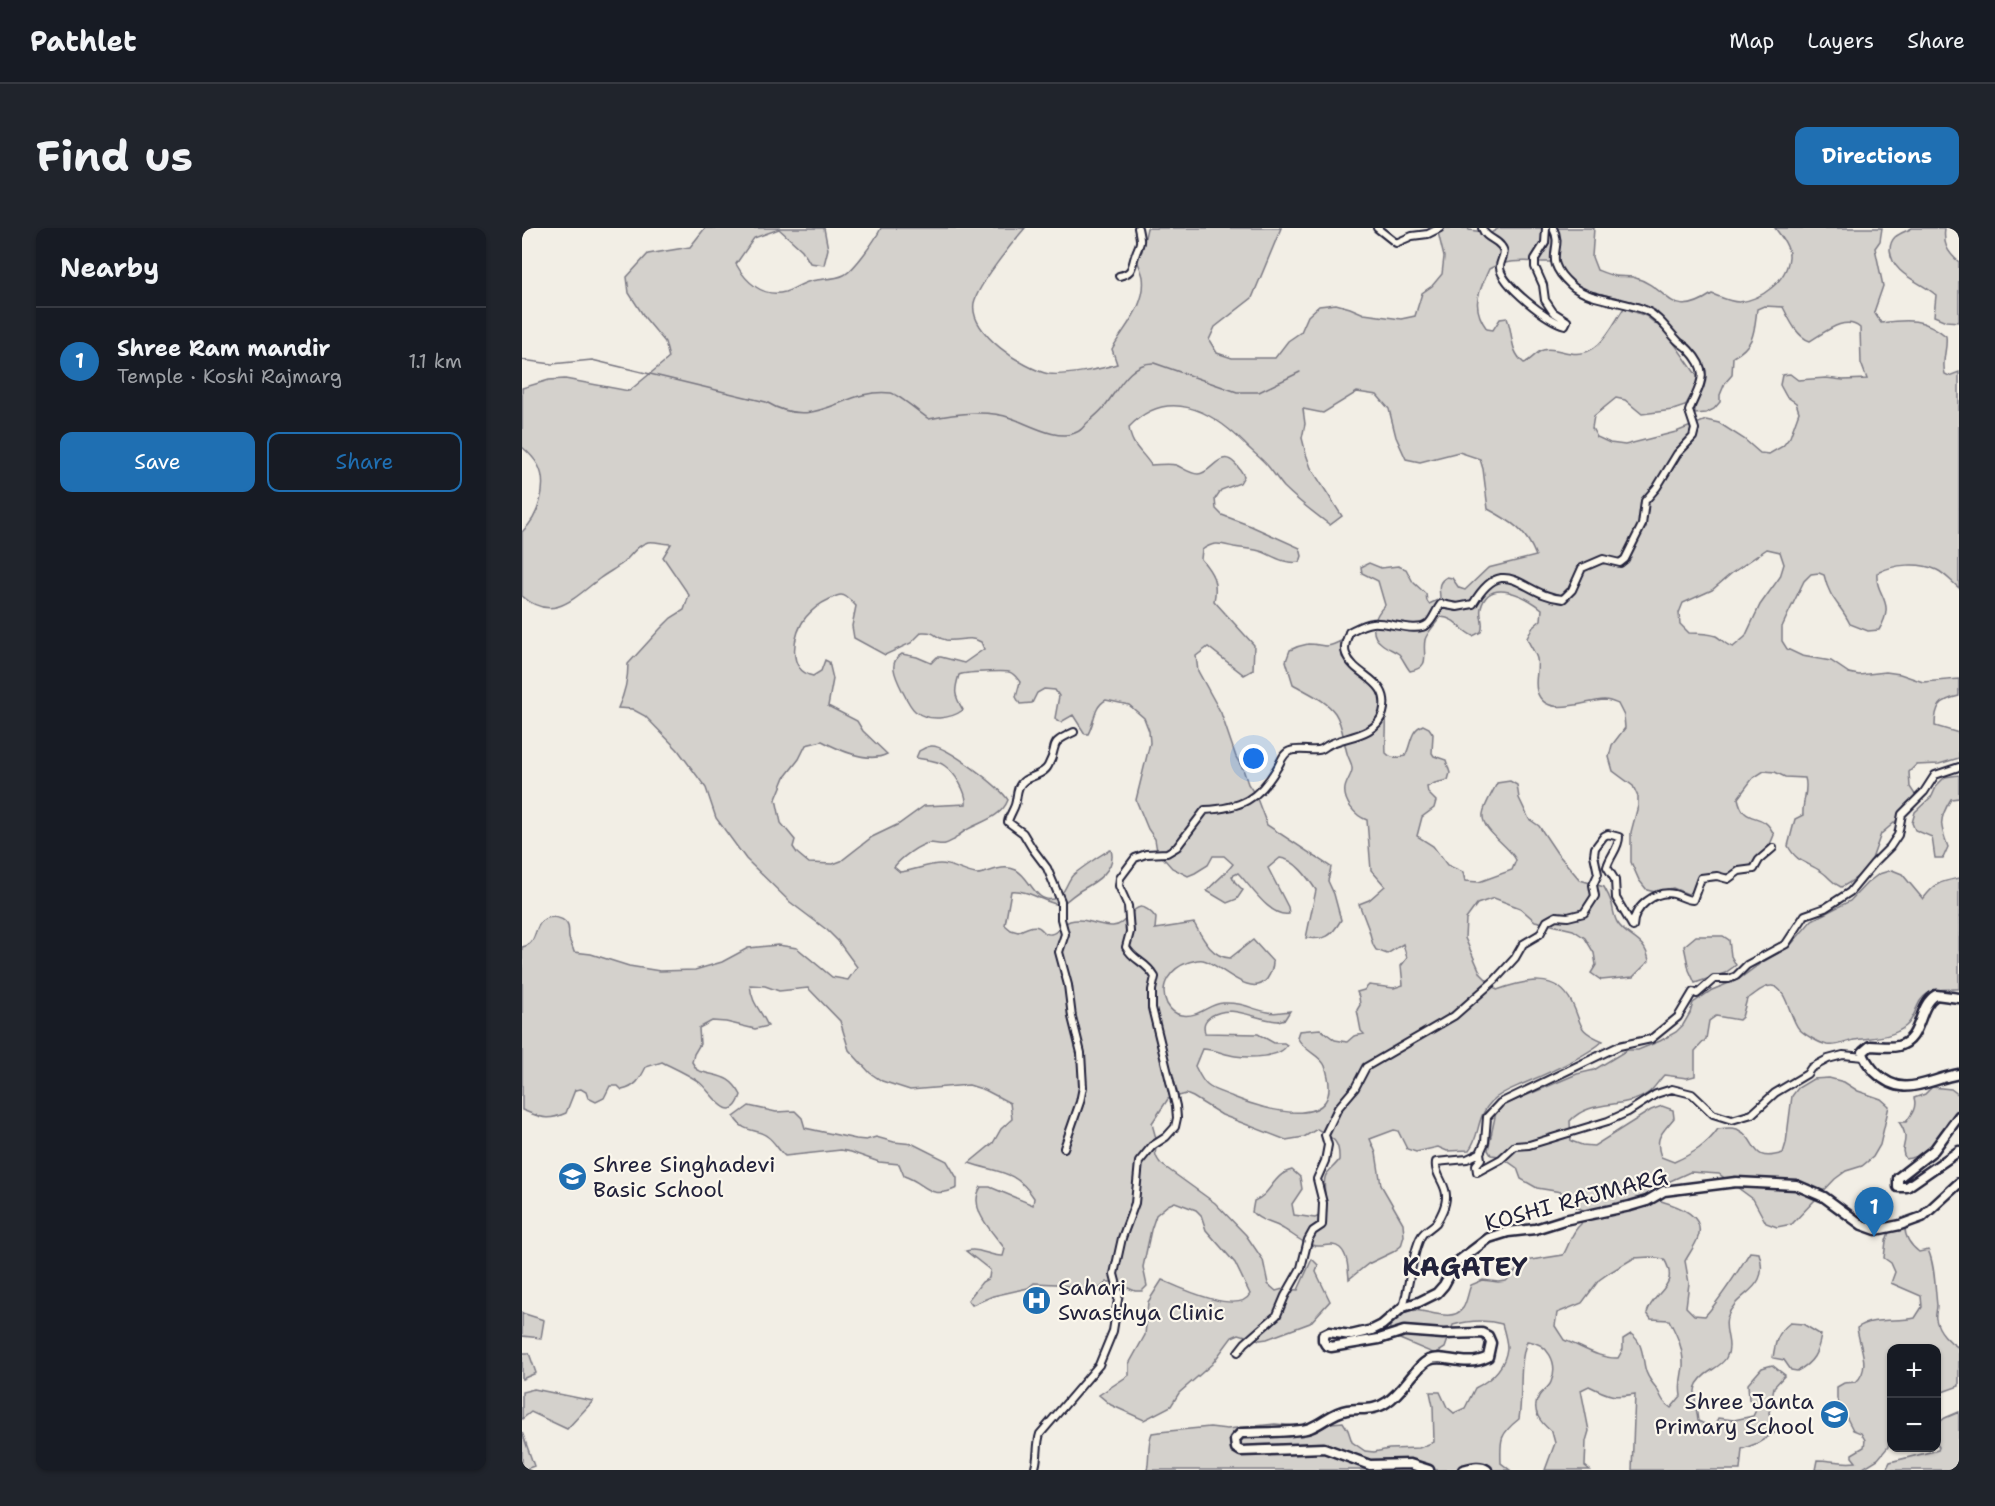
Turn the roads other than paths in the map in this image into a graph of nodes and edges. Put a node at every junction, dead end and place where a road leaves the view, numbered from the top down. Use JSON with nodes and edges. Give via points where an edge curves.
{"nodes":[{"id":1,"x":1138,"y":228,"type":"edge"},
{"id":2,"x":1377,"y":228,"type":"edge"},
{"id":3,"x":1440,"y":228,"type":"edge"},
{"id":4,"x":1482,"y":228,"type":"edge"},
{"id":5,"x":1546,"y":228,"type":"edge"},
{"id":6,"x":1552,"y":228,"type":"edge"},
{"id":7,"x":1119,"y":276,"type":"dead end"},
{"id":8,"x":1074,"y":732,"type":"dead end"},
{"id":9,"x":1959,"y":767,"type":"edge"},
{"id":10,"x":1773,"y":848,"type":"dead end"},
{"id":11,"x":1959,"y":998,"type":"edge"},
{"id":12,"x":1864,"y":1057,"type":"junction"},
{"id":13,"x":1959,"y":1074,"type":"edge"},
{"id":14,"x":1959,"y":1116,"type":"edge"},
{"id":15,"x":1064,"y":1148,"type":"dead end"},
{"id":16,"x":1959,"y":1151,"type":"edge"},
{"id":17,"x":1480,"y":1152,"type":"junction"},
{"id":18,"x":1959,"y":1183,"type":"edge"},
{"id":19,"x":1403,"y":1307,"type":"junction"},
{"id":20,"x":1238,"y":1352,"type":"dead end"},
{"id":21,"x":1034,"y":1470,"type":"edge"},
{"id":22,"x":1429,"y":1470,"type":"edge"},
{"id":23,"x":1463,"y":1470,"type":"edge"},
{"id":24,"x":1487,"y":1470,"type":"edge"}],
"edges":[{"from":1,"to":7,"type":"street","via":[[1141,245],[1133,269]]},
{"from":2,"to":3,"type":"street","via":[[1396,243]]},
{"from":4,"to":5,"type":"street","via":[[1488,238],[1501,245],[1502,272],[1523,299],[1565,325],[1567,321],[1553,312],[1545,300],[1535,267],[1535,259],[1545,243]]},
{"from":6,"to":21,"type":"street","via":[[1555,268],[1570,285],[1647,311],[1689,349],[1703,372],[1689,411],[1695,429],[1693,437],[1645,501],[1642,525],[1620,563],[1603,559],[1582,568],[1563,599],[1545,596],[1510,578],[1498,578],[1488,582],[1473,604],[1441,604],[1425,626],[1411,628],[1372,622],[1349,632],[1346,654],[1379,687],[1384,699],[1383,714],[1375,727],[1321,750],[1289,751],[1250,800],[1230,808],[1205,810],[1177,847],[1167,853],[1135,858],[1120,878],[1119,886],[1128,906],[1130,932],[1126,947],[1130,956],[1148,966],[1155,977],[1152,1008],[1177,1118],[1175,1127],[1139,1162],[1135,1203],[1114,1274],[1119,1293],[1113,1331],[1099,1365],[1040,1434]]},
{"from":8,"to":15,"type":"street","via":[[1059,739],[1053,747],[1045,771],[1018,787],[1016,804],[1008,820],[1023,833],[1047,868],[1061,902],[1065,934],[1059,952],[1081,1053],[1083,1087]]},
{"from":9,"to":17,"type":"street","via":[[1935,776],[1902,814],[1898,835],[1890,847],[1850,892],[1832,905],[1805,915],[1785,944],[1747,965],[1736,976],[1714,979],[1697,994],[1693,992],[1678,1017],[1651,1039],[1619,1046],[1500,1103],[1487,1117]]},
{"from":10,"to":20,"type":"street","via":[[1754,869],[1738,871],[1728,879],[1701,878],[1693,900],[1673,893],[1651,898],[1635,914],[1633,927],[1616,898],[1615,880],[1607,867],[1619,837],[1604,836],[1595,848],[1595,896],[1584,913],[1547,921],[1539,934],[1522,944],[1495,980],[1454,1016],[1366,1067],[1325,1135],[1328,1145],[1317,1179],[1323,1203],[1322,1225],[1308,1240],[1301,1268],[1277,1315]]},
{"from":11,"to":12,"type":"main road","via":[[1931,998],[1908,1042],[1897,1047],[1870,1046],[1863,1052]]},
{"from":12,"to":13,"type":"main road","via":[[1882,1078],[1898,1087],[1908,1088]]},
{"from":12,"to":17,"type":"street","via":[[1843,1055],[1828,1059],[1775,1093],[1752,1114],[1732,1120],[1713,1114],[1692,1094],[1672,1089],[1608,1121],[1515,1146],[1477,1172]]},
{"from":14,"to":16,"type":"main road","via":[[1934,1150],[1898,1178],[1898,1187],[1907,1187]]},
{"from":17,"to":19,"type":"street","via":[[1467,1159],[1436,1162],[1446,1198],[1436,1223],[1422,1236]]},
{"from":18,"to":19,"type":"main road","name":"KOSHI RAJMARG","via":[[1922,1217],[1876,1230],[1854,1221],[1824,1197],[1796,1185],[1736,1182],[1664,1191],[1630,1206],[1489,1238],[1456,1263],[1437,1293]]},
{"from":19,"to":22,"type":"main road","name":"KOSHI RAJMARG","via":[[1372,1330],[1351,1335],[1329,1332],[1323,1335],[1324,1343],[1340,1346],[1404,1331],[1482,1333],[1490,1340],[1490,1354],[1475,1362],[1430,1359],[1382,1406],[1347,1410],[1310,1428],[1240,1433],[1234,1444],[1241,1451],[1324,1448],[1375,1467],[1410,1464]]},
{"from":23,"to":24,"type":"main road"}]}
